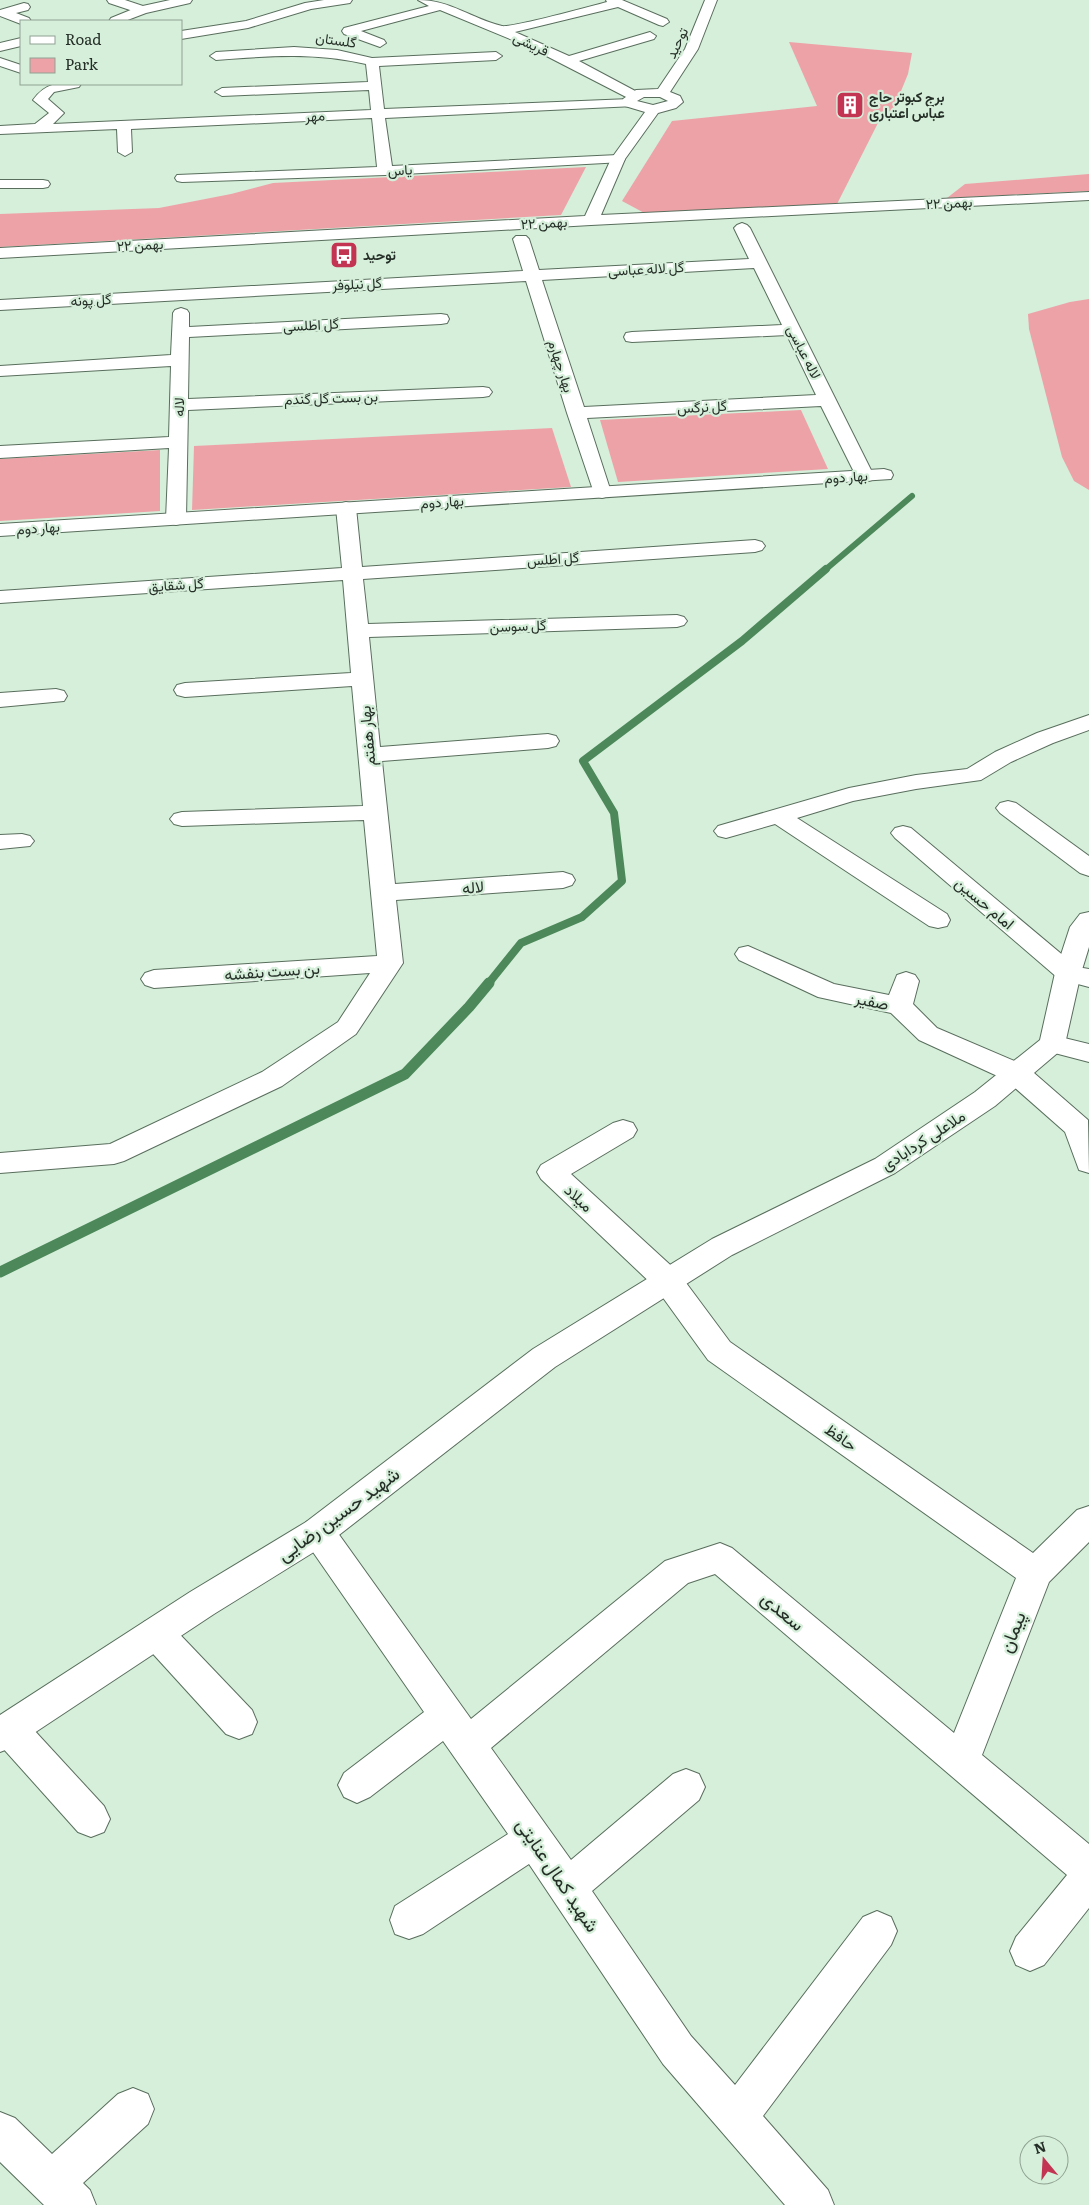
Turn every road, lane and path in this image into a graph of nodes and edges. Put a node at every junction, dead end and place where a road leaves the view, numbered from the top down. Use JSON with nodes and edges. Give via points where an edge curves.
{"nodes":[{"id":1,"x":113,"y":0,"type":"edge"},
{"id":2,"x":186,"y":0,"type":"edge"},
{"id":3,"x":346,"y":0,"type":"edge"},
{"id":4,"x":711,"y":0,"type":"edge"},
{"id":5,"x":615,"y":1,"type":"edge"},
{"id":6,"x":433,"y":2,"type":"edge"},
{"id":7,"x":24,"y":8,"type":"dead end"},
{"id":8,"x":142,"y":10,"type":"junction"},
{"id":9,"x":22,"y":20,"type":"edge"},
{"id":10,"x":117,"y":20,"type":"edge"},
{"id":11,"x":663,"y":22,"type":"dead end"},
{"id":12,"x":248,"y":24,"type":"junction"},
{"id":13,"x":264,"y":30,"type":"dead end"},
{"id":14,"x":502,"y":30,"type":"junction"},
{"id":15,"x":182,"y":35,"type":"edge"},
{"id":16,"x":650,"y":36,"type":"dead end"},
{"id":17,"x":20,"y":42,"type":"edge"},
{"id":18,"x":380,"y":43,"type":"dead end"},
{"id":19,"x":2,"y":45,"type":"edge"},
{"id":20,"x":216,"y":56,"type":"dead end"},
{"id":21,"x":496,"y":56,"type":"dead end"},
{"id":22,"x":567,"y":61,"type":"junction"},
{"id":23,"x":0,"y":62,"type":"edge"},
{"id":24,"x":372,"y":62,"type":"junction"},
{"id":25,"x":20,"y":69,"type":"edge"},
{"id":26,"x":68,"y":85,"type":"edge"},
{"id":27,"x":375,"y":86,"type":"junction"},
{"id":28,"x":222,"y":92,"type":"dead end"},
{"id":29,"x":662,"y":93,"type":"junction"},
{"id":30,"x":632,"y":99,"type":"junction"},
{"id":31,"x":654,"y":109,"type":"junction"},
{"id":32,"x":378,"y":114,"type":"junction"},
{"id":33,"x":0,"y":121,"type":"edge"},
{"id":34,"x":124,"y":125,"type":"junction"},
{"id":35,"x":38,"y":129,"type":"junction"},
{"id":36,"x":0,"y":130,"type":"edge"},
{"id":37,"x":125,"y":152,"type":"dead end"},
{"id":38,"x":618,"y":159,"type":"junction"},
{"id":39,"x":385,"y":171,"type":"junction"},
{"id":40,"x":182,"y":178,"type":"dead end"},
{"id":41,"x":0,"y":184,"type":"edge"},
{"id":42,"x":43,"y":184,"type":"dead end"},
{"id":43,"x":1089,"y":196,"type":"edge"},
{"id":44,"x":1089,"y":210,"type":"edge"},
{"id":45,"x":590,"y":220,"type":"junction"},
{"id":46,"x":791,"y":226,"type":"dead end"},
{"id":47,"x":761,"y":227,"type":"dead end"},
{"id":48,"x":742,"y":228,"type":"junction"},
{"id":49,"x":722,"y":229,"type":"dead end"},
{"id":50,"x":540,"y":238,"type":"dead end"},
{"id":51,"x":521,"y":239,"type":"junction"},
{"id":52,"x":501,"y":240,"type":"dead end"},
{"id":53,"x":462,"y":242,"type":"dead end"},
{"id":54,"x":0,"y":253,"type":"edge"},
{"id":55,"x":759,"y":263,"type":"junction"},
{"id":56,"x":0,"y":266,"type":"edge"},
{"id":57,"x":532,"y":275,"type":"junction"},
{"id":58,"x":182,"y":294,"type":"junction"},
{"id":59,"x":0,"y":305,"type":"edge"},
{"id":60,"x":441,"y":319,"type":"dead end"},
{"id":61,"x":792,"y":330,"type":"junction"},
{"id":62,"x":181,"y":332,"type":"junction"},
{"id":63,"x":632,"y":337,"type":"dead end"},
{"id":64,"x":180,"y":360,"type":"junction"},
{"id":65,"x":0,"y":371,"type":"edge"},
{"id":66,"x":483,"y":392,"type":"dead end"},
{"id":67,"x":828,"y":400,"type":"junction"},
{"id":68,"x":179,"y":405,"type":"junction"},
{"id":69,"x":576,"y":413,"type":"junction"},
{"id":70,"x":178,"y":442,"type":"junction"},
{"id":71,"x":0,"y":452,"type":"edge"},
{"id":72,"x":875,"y":475,"type":"joint"},
{"id":73,"x":602,"y":492,"type":"junction"},
{"id":74,"x":346,"y":508,"type":"junction"},
{"id":75,"x":176,"y":519,"type":"junction"},
{"id":76,"x":0,"y":530,"type":"edge"},
{"id":77,"x":755,"y":546,"type":"dead end"},
{"id":78,"x":352,"y":572,"type":"junction"},
{"id":79,"x":0,"y":597,"type":"edge"},
{"id":80,"x":678,"y":621,"type":"dead end"},
{"id":81,"x":358,"y":631,"type":"junction"},
{"id":82,"x":362,"y":679,"type":"junction"},
{"id":83,"x":185,"y":690,"type":"dead end"},
{"id":84,"x":56,"y":696,"type":"dead end"},
{"id":85,"x":0,"y":700,"type":"edge"},
{"id":86,"x":1089,"y":722,"type":"edge"},
{"id":87,"x":548,"y":741,"type":"dead end"},
{"id":88,"x":369,"y":755,"type":"junction"},
{"id":89,"x":1008,"y":808,"type":"dead end"},
{"id":90,"x":375,"y":813,"type":"junction"},
{"id":91,"x":778,"y":816,"type":"junction"},
{"id":92,"x":182,"y":819,"type":"dead end"},
{"id":93,"x":726,"y":831,"type":"dead end"},
{"id":94,"x":903,"y":833,"type":"dead end"},
{"id":95,"x":1089,"y":868,"type":"edge"},
{"id":96,"x":563,"y":880,"type":"dead end"},
{"id":97,"x":383,"y":893,"type":"junction"},
{"id":98,"x":938,"y":920,"type":"dead end"},
{"id":99,"x":1089,"y":920,"type":"edge"},
{"id":100,"x":748,"y":954,"type":"dead end"},
{"id":101,"x":390,"y":963,"type":"junction"},
{"id":102,"x":1078,"y":975,"type":"edge"},
{"id":103,"x":154,"y":979,"type":"dead end"},
{"id":104,"x":906,"y":981,"type":"dead end"},
{"id":105,"x":899,"y":1006,"type":"junction"},
{"id":106,"x":1052,"y":1044,"type":"junction"},
{"id":107,"x":1089,"y":1053,"type":"edge"},
{"id":108,"x":1016,"y":1074,"type":"junction"},
{"id":109,"x":623,"y":1130,"type":"dead end"},
{"id":110,"x":0,"y":1163,"type":"edge"},
{"id":111,"x":1089,"y":1163,"type":"edge"},
{"id":112,"x":667,"y":1280,"type":"junction"},
{"id":113,"x":1089,"y":1520,"type":"edge"},
{"id":114,"x":318,"y":1532,"type":"junction"},
{"id":115,"x":1035,"y":1573,"type":"junction"},
{"id":116,"x":156,"y":1633,"type":"junction"},
{"id":117,"x":239,"y":1722,"type":"dead end"},
{"id":118,"x":457,"y":1730,"type":"junction"},
{"id":119,"x":4,"y":1732,"type":"edge"},
{"id":120,"x":961,"y":1762,"type":"junction"},
{"id":121,"x":357,"y":1785,"type":"dead end"},
{"id":122,"x":686,"y":1787,"type":"dead end"},
{"id":123,"x":91,"y":1819,"type":"dead end"},
{"id":124,"x":534,"y":1839,"type":"junction"},
{"id":125,"x":1089,"y":1869,"type":"edge"},
{"id":126,"x":1089,"y":1876,"type":"edge"},
{"id":127,"x":567,"y":1888,"type":"junction"},
{"id":128,"x":409,"y":1920,"type":"dead end"},
{"id":129,"x":877,"y":1931,"type":"dead end"},
{"id":130,"x":1030,"y":1951,"type":"dead end"},
{"id":131,"x":133,"y":2109,"type":"dead end"},
{"id":132,"x":736,"y":2117,"type":"junction"},
{"id":133,"x":0,"y":2133,"type":"edge"},
{"id":134,"x":63,"y":2194,"type":"edge"},
{"id":135,"x":813,"y":2205,"type":"edge"}],
"edges":[{"from":1,"to":8,"type":"street"},
{"from":2,"to":8,"type":"street"},
{"from":3,"to":12,"type":"street","via":[[310,6]]},
{"from":4,"to":29,"type":"street","name":"توحید","via":[[681,71]]},
{"from":5,"to":11,"type":"street"},
{"from":5,"to":14,"type":"street"},
{"from":6,"to":14,"type":"street","name":"قریشی"},
{"from":6,"to":18,"type":"street","via":[[348,32]]},
{"from":7,"to":9,"type":"street","via":[[4,13]]},
{"from":8,"to":10,"type":"street"},
{"from":12,"to":13,"type":"street"},
{"from":12,"to":15,"type":"street"},
{"from":14,"to":22,"type":"street","name":"قریشی"},
{"from":16,"to":22,"type":"street"},
{"from":17,"to":19,"type":"street"},
{"from":20,"to":24,"type":"street","name":"گلستان","via":[[294,51],[337,54]]},
{"from":21,"to":24,"type":"street"},
{"from":22,"to":30,"type":"street","name":"قریشی"},
{"from":23,"to":25,"type":"street"},
{"from":24,"to":27,"type":"street","name":"گلستان"},
{"from":26,"to":35,"type":"street","via":[[50,89],[40,100],[57,113]]},
{"from":27,"to":28,"type":"street"},
{"from":27,"to":32,"type":"street","name":"گلستان"},
{"from":29,"to":30,"type":"street","via":[[641,93]]},
{"from":29,"to":31,"type":"street","via":[[675,98],[676,102]]},
{"from":30,"to":31,"type":"street","via":[[644,108]]},
{"from":30,"to":32,"type":"street","name":"مهر"},
{"from":31,"to":38,"type":"street"},
{"from":32,"to":34,"type":"street","name":"مهر"},
{"from":32,"to":39,"type":"street","name":"گلستان"},
{"from":33,"to":35,"type":"street"},
{"from":34,"to":35,"type":"street","name":"مهر"},
{"from":34,"to":37,"type":"street"},
{"from":35,"to":36,"type":"street","name":"مهر"},
{"from":38,"to":39,"type":"street","name":"یاس"},
{"from":38,"to":45,"type":"street"},
{"from":39,"to":40,"type":"street","name":"یاس"},
{"from":41,"to":42,"type":"street"},
{"from":43,"to":45,"type":"street","name":"۲۲ بهمن"},
{"from":44,"to":46,"type":"street","name":"۲۲ بهمن"},
{"from":45,"to":54,"type":"street","name":"۲۲ بهمن"},
{"from":47,"to":48,"type":"street"},
{"from":48,"to":49,"type":"street"},
{"from":48,"to":55,"type":"street","name":"لاله عباسی"},
{"from":50,"to":51,"type":"street","name":"۲۲ بهمن"},
{"from":51,"to":52,"type":"street","name":"۲۲ بهمن"},
{"from":51,"to":57,"type":"street","name":"بهار چهارم"},
{"from":53,"to":56,"type":"street","name":"۲۲ بهمن"},
{"from":55,"to":57,"type":"street","name":"گل لاله عباسی"},
{"from":55,"to":61,"type":"street","name":"لاله عباسی"},
{"from":57,"to":58,"type":"street","name":"گل نیلوفر"},
{"from":57,"to":69,"type":"street","name":"بهار چهارم"},
{"from":58,"to":59,"type":"street","name":"گل پونه"},
{"from":58,"to":62,"type":"street","name":"لاله"},
{"from":60,"to":62,"type":"street","name":"گل اطلسی"},
{"from":61,"to":63,"type":"street"},
{"from":61,"to":67,"type":"street","name":"لاله عباسی"},
{"from":62,"to":64,"type":"street","name":"لاله"},
{"from":64,"to":65,"type":"street"},
{"from":64,"to":68,"type":"street","name":"لاله"},
{"from":66,"to":68,"type":"street","name":"بن بست گل گندم"},
{"from":67,"to":69,"type":"street","name":"گل نرگس"},
{"from":67,"to":72,"type":"street","name":"لاله عباسی"},
{"from":68,"to":70,"type":"street","name":"لاله"},
{"from":69,"to":73,"type":"street","name":"بهار چهارم"},
{"from":70,"to":71,"type":"street"},
{"from":70,"to":75,"type":"street","name":"لاله"},
{"from":72,"to":73,"type":"street","name":"بهار دوم"},
{"from":73,"to":74,"type":"street","name":"بهار دوم"},
{"from":74,"to":75,"type":"street","name":"بهار دوم"},
{"from":74,"to":78,"type":"street","name":"بهار هفتم"},
{"from":75,"to":76,"type":"street","name":"بهار دوم"},
{"from":77,"to":78,"type":"street","name":"گل اطلس"},
{"from":78,"to":79,"type":"street","name":"گل شقایق"},
{"from":78,"to":81,"type":"street","name":"بهار هفتم"},
{"from":80,"to":81,"type":"street","name":"گل سوسن"},
{"from":81,"to":82,"type":"street","name":"بهار هفتم"},
{"from":82,"to":83,"type":"street"},
{"from":82,"to":88,"type":"street","name":"بهار هفتم"},
{"from":84,"to":85,"type":"street"},
{"from":86,"to":91,"type":"street","via":[[1011,753],[973,775],[849,795]]},
{"from":87,"to":88,"type":"street"},
{"from":88,"to":90,"type":"street","name":"بهار هفتم"},
{"from":89,"to":95,"type":"street"},
{"from":90,"to":92,"type":"street"},
{"from":90,"to":97,"type":"street","name":"بهار هفتم"},
{"from":91,"to":93,"type":"street"},
{"from":91,"to":98,"type":"street"},
{"from":94,"to":102,"type":"street","name":"امام حسین"},
{"from":96,"to":97,"type":"street","name":"لاله"},
{"from":97,"to":101,"type":"street","name":"بهار هفتم"},
{"from":99,"to":102,"type":"street","via":[[1084,927]]},
{"from":100,"to":105,"type":"street","name":"صفیر","via":[[827,991]]},
{"from":101,"to":103,"type":"street","name":"بن بست بنفشه"},
{"from":101,"to":110,"type":"street","via":[[347,1028],[272,1079],[114,1154]]},
{"from":102,"to":106,"type":"street"},
{"from":104,"to":105,"type":"street"},
{"from":105,"to":108,"type":"street","name":"صفیر","via":[[928,1034]]},
{"from":106,"to":107,"type":"street"},
{"from":106,"to":108,"type":"street","name":"ملاعلی کردابادی"},
{"from":108,"to":111,"type":"street","via":[[1078,1127]]},
{"from":108,"to":112,"type":"street","name":"ملاعلی کردابادی","via":[[885,1166],[722,1248]]},
{"from":109,"to":112,"type":"street","name":"میلاد","via":[[551,1172]]},
{"from":112,"to":114,"type":"street","name":"شهید حسین رضایی","via":[[544,1358]]},
{"from":112,"to":115,"type":"street","name":"حافظ","via":[[720,1351]]},
{"from":113,"to":115,"type":"street","name":"پیمان"},
{"from":114,"to":116,"type":"street","name":"شهید حسین رضایی"},
{"from":114,"to":118,"type":"street","name":"شهید کمال عنایتی"},
{"from":115,"to":120,"type":"street","name":"پیمان"},
{"from":116,"to":117,"type":"street"},
{"from":116,"to":119,"type":"street","name":"شهید حسین رضایی"},
{"from":118,"to":120,"type":"street","name":"سعدی","via":[[678,1572],[720,1558]]},
{"from":118,"to":121,"type":"street"},
{"from":118,"to":124,"type":"street","name":"شهید کمال عنایتی"},
{"from":119,"to":123,"type":"street"},
{"from":120,"to":125,"type":"street","name":"سعدی"},
{"from":122,"to":127,"type":"street"},
{"from":124,"to":127,"type":"street","name":"شهید کمال عنایتی"},
{"from":124,"to":128,"type":"street"},
{"from":126,"to":130,"type":"street"},
{"from":127,"to":132,"type":"street","name":"شهید کمال عنایتی","via":[[676,2050]]},
{"from":129,"to":132,"type":"street"},
{"from":131,"to":134,"type":"street"},
{"from":132,"to":135,"type":"street","name":"شهید کمال عنایتی"},
{"from":133,"to":134,"type":"street"}]}
